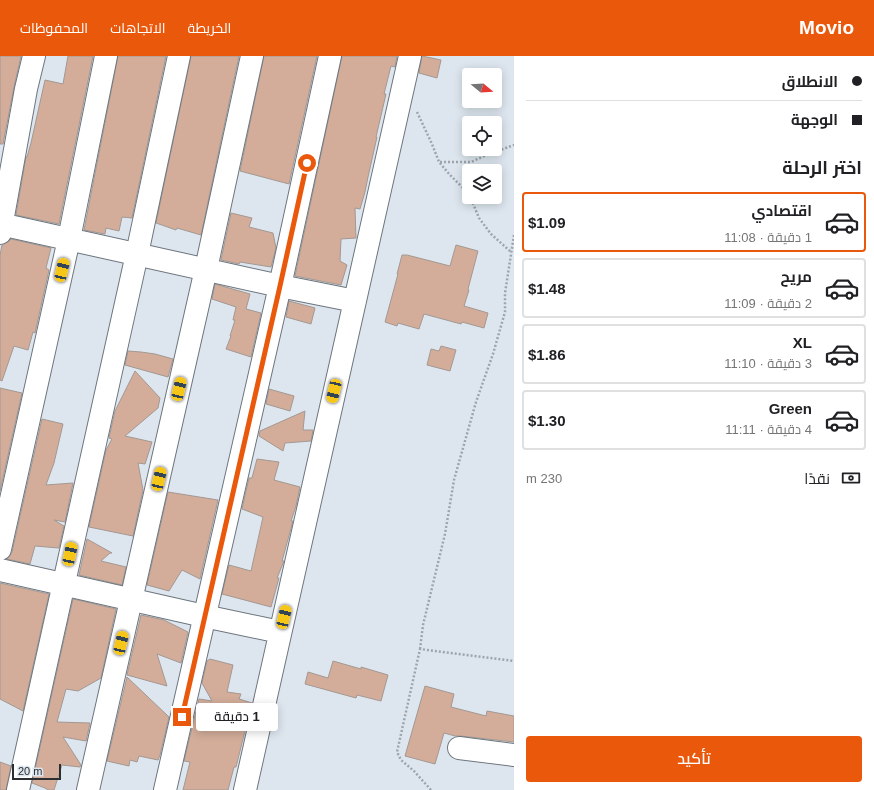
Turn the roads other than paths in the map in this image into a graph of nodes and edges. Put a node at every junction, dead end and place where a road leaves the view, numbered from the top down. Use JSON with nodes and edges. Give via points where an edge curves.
{"nodes":[{"id":1,"x":34,"y":56,"type":"edge"},
{"id":2,"x":106,"y":56,"type":"edge"},
{"id":3,"x":179,"y":56,"type":"edge"},
{"id":4,"x":252,"y":56,"type":"edge"},
{"id":5,"x":330,"y":56,"type":"edge"},
{"id":6,"x":410,"y":56,"type":"edge"},
{"id":7,"x":1,"y":227,"type":"edge"},
{"id":8,"x":69,"y":239,"type":"junction"},
{"id":9,"x":137,"y":254,"type":"junction"},
{"id":10,"x":206,"y":269,"type":"junction"},
{"id":11,"x":280,"y":286,"type":"junction"},
{"id":12,"x":355,"y":301,"type":"junction"},
{"id":13,"x":0,"y":549,"type":"edge"},
{"id":14,"x":0,"y":570,"type":"edge"},
{"id":15,"x":63,"y":584,"type":"junction"},
{"id":16,"x":131,"y":599,"type":"junction"},
{"id":17,"x":204,"y":616,"type":"junction"},
{"id":18,"x":280,"y":632,"type":"junction"},
{"id":19,"x":459,"y":748,"type":"dead end"},
{"id":20,"x":514,"y":755,"type":"edge"},
{"id":21,"x":18,"y":790,"type":"edge"},
{"id":22,"x":88,"y":790,"type":"edge"},
{"id":23,"x":165,"y":790,"type":"edge"},
{"id":24,"x":245,"y":790,"type":"edge"}],
"edges":[{"from":1,"to":7,"type":"street"},
{"from":2,"to":8,"type":"street"},
{"from":3,"to":9,"type":"street"},
{"from":4,"to":10,"type":"street"},
{"from":5,"to":11,"type":"street"},
{"from":6,"to":12,"type":"street"},
{"from":7,"to":8,"type":"street"},
{"from":8,"to":9,"type":"street"},
{"from":8,"to":13,"type":"street"},
{"from":9,"to":10,"type":"street"},
{"from":9,"to":15,"type":"street"},
{"from":10,"to":11,"type":"street"},
{"from":10,"to":16,"type":"street"},
{"from":11,"to":12,"type":"street"},
{"from":11,"to":17,"type":"street"},
{"from":12,"to":18,"type":"street"},
{"from":14,"to":15,"type":"street"},
{"from":15,"to":16,"type":"street"},
{"from":15,"to":21,"type":"street"},
{"from":16,"to":17,"type":"street"},
{"from":16,"to":22,"type":"street"},
{"from":17,"to":18,"type":"street"},
{"from":17,"to":23,"type":"street"},
{"from":18,"to":24,"type":"street"},
{"from":19,"to":20,"type":"street"}]}
